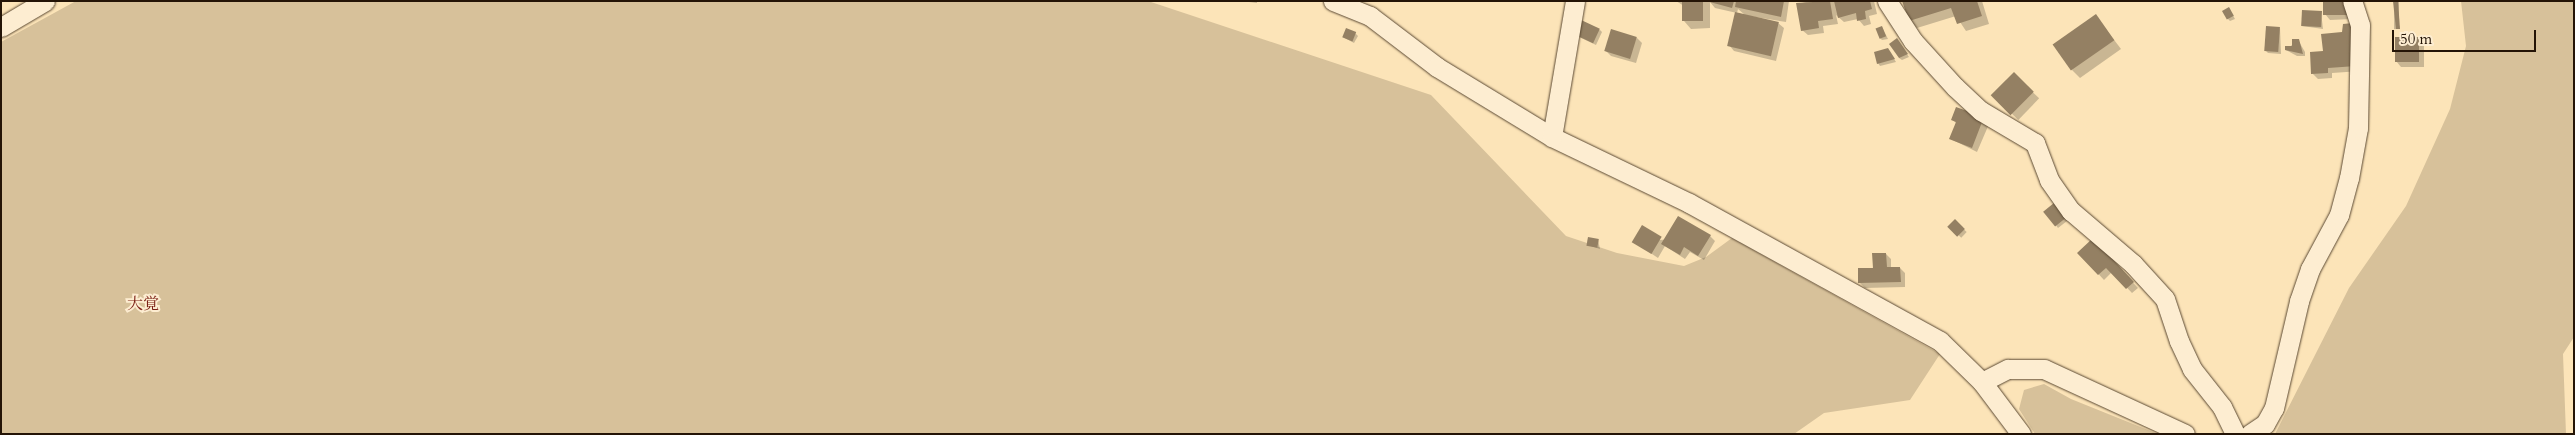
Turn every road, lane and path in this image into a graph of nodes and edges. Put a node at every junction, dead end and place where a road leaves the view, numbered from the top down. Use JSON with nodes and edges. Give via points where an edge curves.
{"nodes":[{"id":1,"x":46,"y":1,"type":"edge"},
{"id":2,"x":1333,"y":1,"type":"edge"},
{"id":3,"x":1575,"y":1,"type":"edge"},
{"id":4,"x":1887,"y":1,"type":"edge"},
{"id":5,"x":2352,"y":1,"type":"edge"},
{"id":6,"x":1,"y":27,"type":"edge"},
{"id":7,"x":1552,"y":137,"type":"junction"},
{"id":8,"x":1982,"y":382,"type":"junction"},
{"id":9,"x":2021,"y":434,"type":"edge"},
{"id":10,"x":2185,"y":434,"type":"edge"},
{"id":11,"x":2235,"y":434,"type":"edge"},
{"id":12,"x":2250,"y":434,"type":"edge"}],
"edges":[{"from":1,"to":6,"type":"street"},
{"from":2,"to":7,"type":"street","via":[[1370,16],[1437,67]]},
{"from":3,"to":7,"type":"street"},
{"from":4,"to":11,"type":"street","via":[[1913,41],[1955,87],[1981,110],[2035,143],[2049,180],[2070,211],[2133,264],[2165,299],[2178,341],[2192,369],[2222,407]]},
{"from":5,"to":12,"type":"street","via":[[2360,25],[2358,128],[2350,178],[2339,215],[2310,269],[2299,301],[2274,408],[2264,424]]},
{"from":7,"to":8,"type":"street","via":[[1689,203],[1940,341]]},
{"from":8,"to":9,"type":"street"},
{"from":8,"to":10,"type":"street","via":[[2008,369],[2044,369]]}]}
